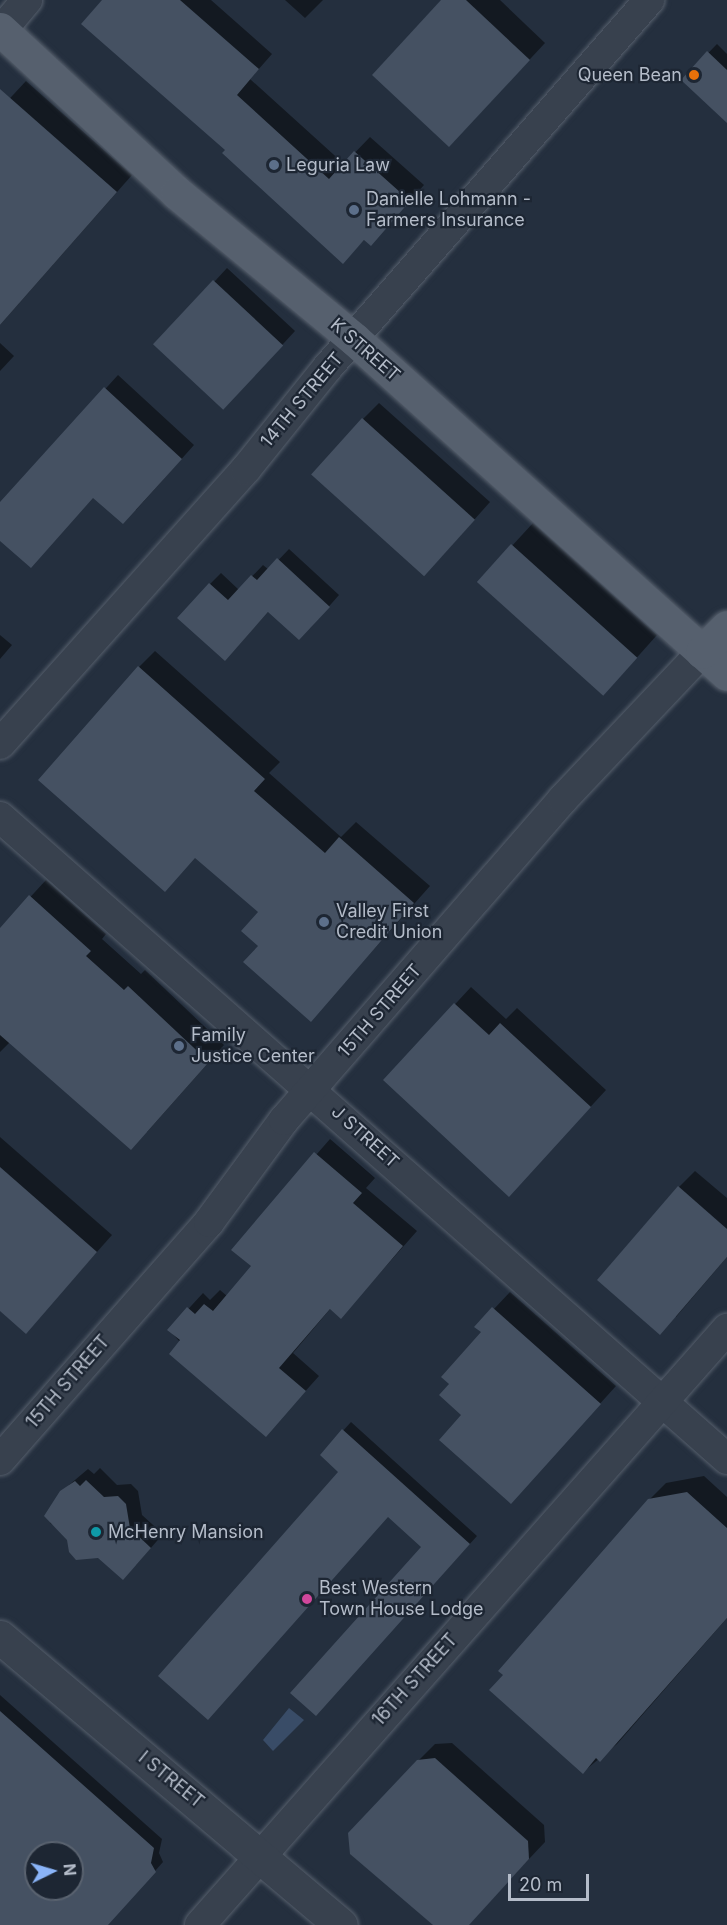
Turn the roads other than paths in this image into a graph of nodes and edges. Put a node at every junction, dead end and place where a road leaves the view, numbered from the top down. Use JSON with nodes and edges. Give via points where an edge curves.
{"nodes":[{"id":1,"x":27,"y":0,"type":"edge"},
{"id":2,"x":649,"y":0,"type":"edge"},
{"id":3,"x":0,"y":31,"type":"edge"},
{"id":4,"x":354,"y":339,"type":"junction"},
{"id":5,"x":727,"y":627,"type":"edge"},
{"id":6,"x":702,"y":652,"type":"junction"},
{"id":7,"x":727,"y":674,"type":"edge"},
{"id":8,"x":0,"y":744,"type":"edge"},
{"id":9,"x":0,"y":817,"type":"edge"},
{"id":10,"x":311,"y":1090,"type":"junction"},
{"id":11,"x":727,"y":1329,"type":"edge"},
{"id":12,"x":664,"y":1400,"type":"junction"},
{"id":13,"x":727,"y":1459,"type":"edge"},
{"id":14,"x":0,"y":1460,"type":"edge"},
{"id":15,"x":0,"y":1637,"type":"edge"},
{"id":16,"x":261,"y":1857,"type":"junction"},
{"id":17,"x":200,"y":1925,"type":"edge"},
{"id":18,"x":341,"y":1925,"type":"edge"}],
"edges":[{"from":1,"to":3,"type":"street"},
{"from":2,"to":4,"type":"street","name":"14TH STREET"},
{"from":3,"to":4,"type":"main road","name":"K STREET","via":[[177,193]]},
{"from":4,"to":6,"type":"main road","name":"K STREET"},
{"from":4,"to":8,"type":"street","name":"14TH STREET","via":[[246,469]]},
{"from":5,"to":6,"type":"main road","name":"15TH STREET"},
{"from":6,"to":7,"type":"main road","name":"K STREET"},
{"from":6,"to":10,"type":"street","name":"15TH STREET","via":[[563,799]]},
{"from":9,"to":10,"type":"street","name":"J STREET"},
{"from":10,"to":12,"type":"street","name":"J STREET"},
{"from":10,"to":14,"type":"street","name":"15TH STREET","via":[[284,1120],[209,1222]]},
{"from":11,"to":12,"type":"street","name":"16TH STREET"},
{"from":12,"to":13,"type":"street","name":"J STREET"},
{"from":12,"to":16,"type":"street","name":"16TH STREET"},
{"from":15,"to":16,"type":"street","name":"I STREET"},
{"from":16,"to":17,"type":"street","name":"16TH STREET"},
{"from":16,"to":18,"type":"street","name":"I STREET"}]}
